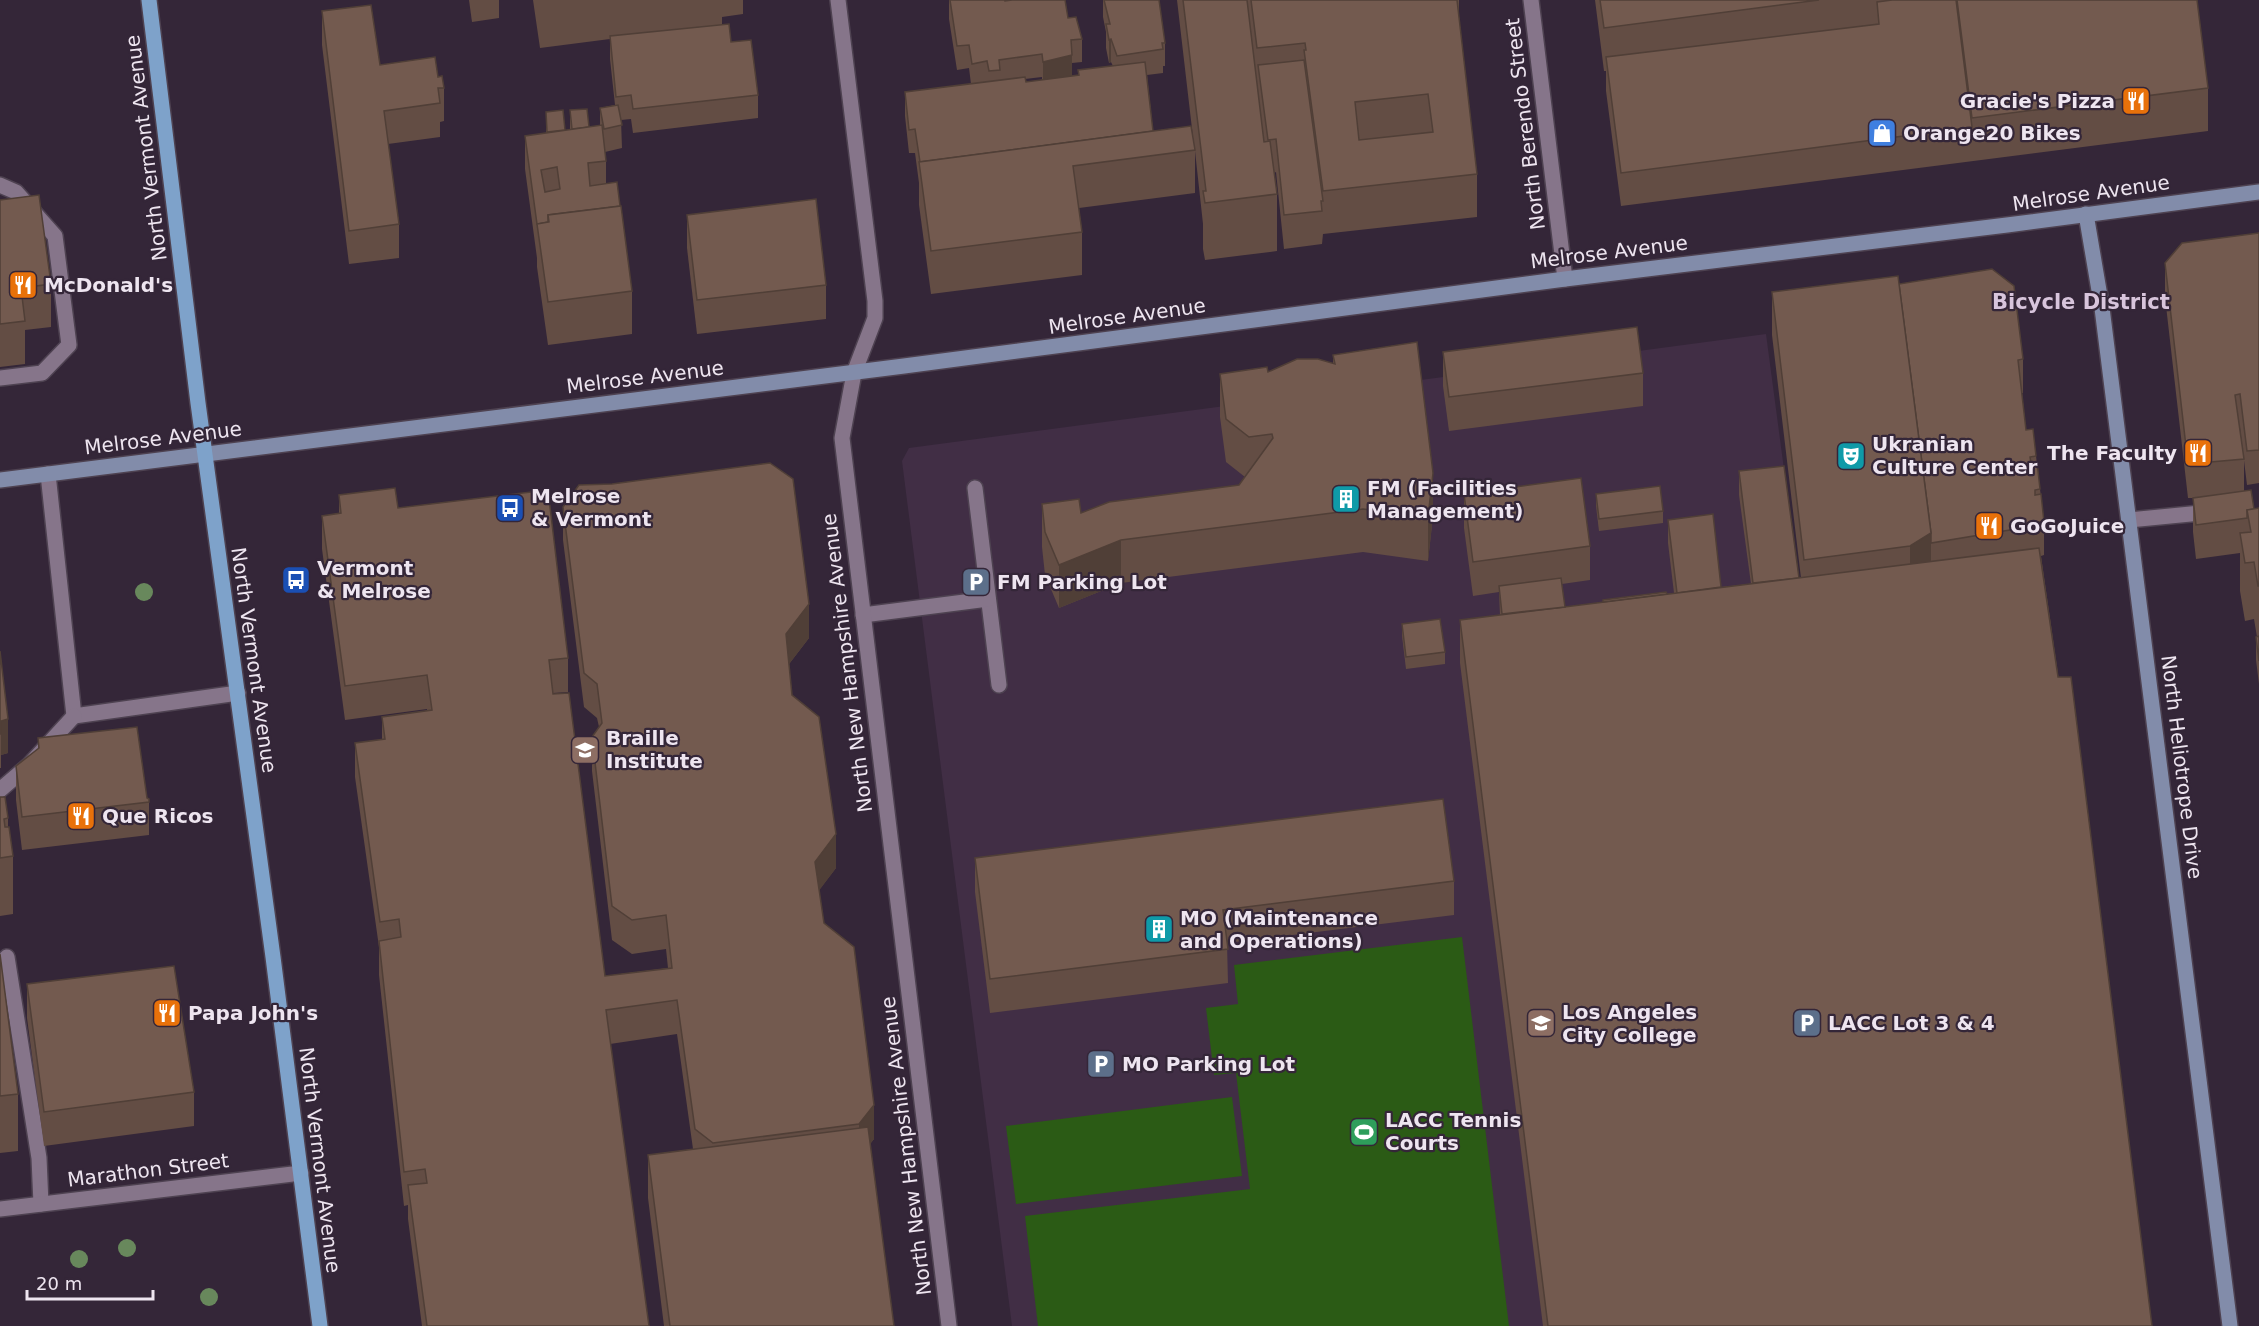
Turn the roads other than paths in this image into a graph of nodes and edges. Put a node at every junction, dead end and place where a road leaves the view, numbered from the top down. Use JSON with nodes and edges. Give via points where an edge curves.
{"nodes":[{"id":1,"x":149,"y":0,"type":"edge"},
{"id":2,"x":838,"y":0,"type":"edge"},
{"id":3,"x":1531,"y":0,"type":"edge"},
{"id":4,"x":0,"y":185,"type":"edge"},
{"id":5,"x":2259,"y":192,"type":"edge"},
{"id":6,"x":2086,"y":214,"type":"junction"},
{"id":7,"x":1565,"y":279,"type":"junction"},
{"id":8,"x":854,"y":373,"type":"junction"},
{"id":9,"x":0,"y":378,"type":"edge"},
{"id":10,"x":205,"y":453,"type":"junction"},
{"id":11,"x":48,"y":474,"type":"junction"},
{"id":12,"x":0,"y":480,"type":"edge"},
{"id":13,"x":975,"y":488,"type":"dead end"},
{"id":14,"x":2226,"y":511,"type":"edge"},
{"id":15,"x":2129,"y":520,"type":"junction"},
{"id":16,"x":988,"y":599,"type":"junction"},
{"id":17,"x":863,"y":615,"type":"junction"},
{"id":18,"x":999,"y":685,"type":"dead end"},
{"id":19,"x":238,"y":693,"type":"junction"},
{"id":20,"x":74,"y":716,"type":"junction"},
{"id":21,"x":0,"y":790,"type":"edge"},
{"id":22,"x":7,"y":957,"type":"dead end"},
{"id":23,"x":301,"y":1173,"type":"junction"},
{"id":24,"x":41,"y":1204,"type":"junction"},
{"id":25,"x":0,"y":1209,"type":"edge"},
{"id":26,"x":320,"y":1326,"type":"edge"},
{"id":27,"x":949,"y":1326,"type":"edge"},
{"id":28,"x":2230,"y":1326,"type":"edge"}],
"edges":[{"from":1,"to":10,"type":"main road","name":"North Vermont Avenue"},
{"from":2,"to":8,"type":"street","name":"North New Hampshire Avenue","via":[[875,302],[875,318]]},
{"from":3,"to":7,"type":"street","name":"North Berendo Street"},
{"from":4,"to":9,"type":"street","via":[[16,192],[55,236],[69,345],[42,374]]},
{"from":5,"to":6,"type":"main road","name":"Melrose Avenue"},
{"from":6,"to":7,"type":"main road","name":"Melrose Avenue"},
{"from":6,"to":15,"type":"main road","name":"North Heliotrope Drive"},
{"from":7,"to":8,"type":"main road","name":"Melrose Avenue"},
{"from":8,"to":10,"type":"main road","name":"Melrose Avenue"},
{"from":8,"to":17,"type":"street","name":"North New Hampshire Avenue","via":[[842,438]]},
{"from":10,"to":11,"type":"main road","name":"Melrose Avenue"},
{"from":10,"to":19,"type":"main road","name":"North Vermont Avenue"},
{"from":11,"to":12,"type":"main road","name":"Melrose Avenue"},
{"from":11,"to":20,"type":"street"},
{"from":13,"to":16,"type":"street"},
{"from":14,"to":15,"type":"street"},
{"from":15,"to":28,"type":"main road","name":"North Heliotrope Drive"},
{"from":16,"to":17,"type":"street"},
{"from":16,"to":18,"type":"street"},
{"from":17,"to":27,"type":"street","name":"North New Hampshire Avenue"},
{"from":19,"to":20,"type":"street"},
{"from":19,"to":23,"type":"main road","name":"North Vermont Avenue"},
{"from":20,"to":21,"type":"street"},
{"from":22,"to":24,"type":"street","via":[[39,1158]]},
{"from":23,"to":24,"type":"street","name":"Marathon Street"},
{"from":23,"to":26,"type":"main road","name":"North Vermont Avenue"},
{"from":24,"to":25,"type":"street","name":"Marathon Street"}]}
